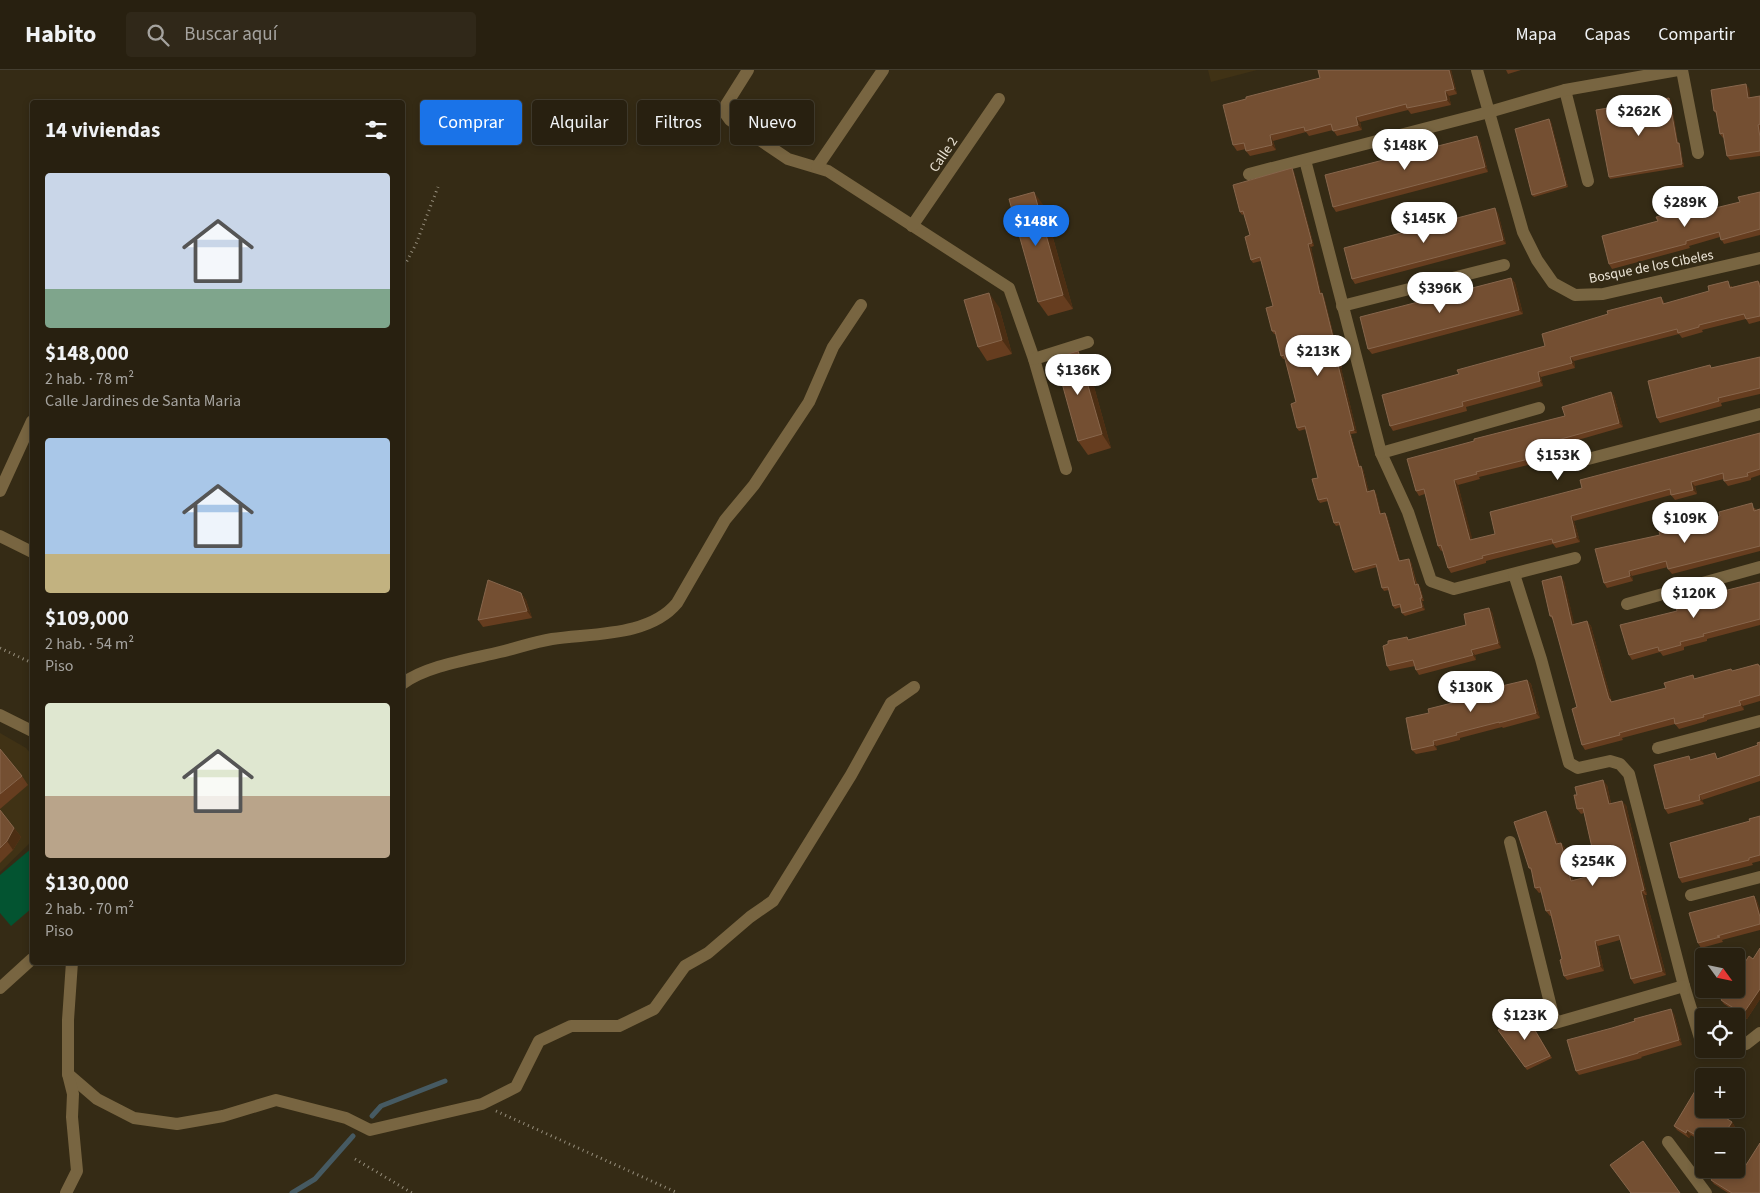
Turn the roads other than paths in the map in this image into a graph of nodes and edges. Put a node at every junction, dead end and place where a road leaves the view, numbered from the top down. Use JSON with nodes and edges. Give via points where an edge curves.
{"nodes":[{"id":1,"x":748,"y":70,"type":"edge"},
{"id":2,"x":883,"y":70,"type":"edge"},
{"id":3,"x":1476,"y":70,"type":"edge"},
{"id":4,"x":1678,"y":70,"type":"edge"},
{"id":5,"x":1682,"y":70,"type":"edge"},
{"id":6,"x":1565,"y":90,"type":"junction"},
{"id":7,"x":998,"y":99,"type":"dead end"},
{"id":8,"x":1489,"y":112,"type":"junction"},
{"id":9,"x":1698,"y":153,"type":"dead end"},
{"id":10,"x":1305,"y":160,"type":"junction"},
{"id":11,"x":817,"y":167,"type":"junction"},
{"id":12,"x":1249,"y":174,"type":"dead end"},
{"id":13,"x":1588,"y":181,"type":"dead end"},
{"id":14,"x":912,"y":226,"type":"junction"},
{"id":15,"x":1760,"y":258,"type":"edge"},
{"id":16,"x":1504,"y":266,"type":"dead end"},
{"id":17,"x":861,"y":305,"type":"dead end"},
{"id":18,"x":1342,"y":306,"type":"junction"},
{"id":19,"x":1088,"y":342,"type":"dead end"},
{"id":20,"x":1034,"y":359,"type":"junction"},
{"id":21,"x":1539,"y":408,"type":"dead end"},
{"id":22,"x":1760,"y":414,"type":"edge"},
{"id":23,"x":30,"y":425,"type":"edge"},
{"id":24,"x":1381,"y":453,"type":"junction"},
{"id":25,"x":1588,"y":459,"type":"dead end"},
{"id":26,"x":1066,"y":469,"type":"dead end"},
{"id":27,"x":0,"y":491,"type":"edge"},
{"id":28,"x":0,"y":536,"type":"edge"},
{"id":29,"x":30,"y":551,"type":"edge"},
{"id":30,"x":1575,"y":558,"type":"dead end"},
{"id":31,"x":1760,"y":567,"type":"edge"},
{"id":32,"x":1514,"y":574,"type":"junction"},
{"id":33,"x":1627,"y":604,"type":"dead end"},
{"id":34,"x":405,"y":682,"type":"edge"},
{"id":35,"x":914,"y":687,"type":"dead end"},
{"id":36,"x":0,"y":715,"type":"edge"},
{"id":37,"x":1760,"y":721,"type":"edge"},
{"id":38,"x":30,"y":730,"type":"edge"},
{"id":39,"x":1658,"y":748,"type":"dead end"},
{"id":40,"x":1510,"y":842,"type":"dead end"},
{"id":41,"x":1760,"y":878,"type":"edge"},
{"id":42,"x":1691,"y":896,"type":"dead end"},
{"id":43,"x":30,"y":961,"type":"edge"},
{"id":44,"x":72,"y":965,"type":"edge"},
{"id":45,"x":1684,"y":986,"type":"junction"},
{"id":46,"x":0,"y":988,"type":"edge"},
{"id":47,"x":1695,"y":1022,"type":"edge"},
{"id":48,"x":1760,"y":1033,"type":"edge"},
{"id":49,"x":1745,"y":1044,"type":"edge"},
{"id":50,"x":68,"y":1074,"type":"junction"},
{"id":51,"x":1668,"y":1142,"type":"dead end"},
{"id":52,"x":66,"y":1193,"type":"edge"},
{"id":53,"x":1706,"y":1193,"type":"edge"}],
"edges":[{"from":1,"to":11,"type":"street","via":[[724,112],[730,120],[788,159]]},
{"from":2,"to":11,"type":"street"},
{"from":3,"to":8,"type":"street","name":"Bosque de los Cibeles"},
{"from":4,"to":6,"type":"street"},
{"from":5,"to":9,"type":"street"},
{"from":6,"to":8,"type":"street"},
{"from":6,"to":13,"type":"street"},
{"from":7,"to":14,"type":"street","name":"Calle 2"},
{"from":8,"to":10,"type":"street"},
{"from":8,"to":15,"type":"street","name":"Bosque de los Cibeles","via":[[1523,232],[1552,283],[1575,295],[1603,294]]},
{"from":10,"to":12,"type":"street"},
{"from":10,"to":18,"type":"street"},
{"from":11,"to":14,"type":"street"},
{"from":14,"to":20,"type":"street","via":[[1009,288]]},
{"from":16,"to":18,"type":"street"},
{"from":17,"to":34,"type":"street","via":[[833,347],[809,402],[754,485],[725,520],[677,604],[668,614],[634,628],[550,640],[452,664]]},
{"from":18,"to":24,"type":"street"},
{"from":19,"to":20,"type":"street"},
{"from":20,"to":26,"type":"street"},
{"from":21,"to":24,"type":"street"},
{"from":22,"to":25,"type":"street"},
{"from":23,"to":27,"type":"street"},
{"from":24,"to":32,"type":"street","via":[[1408,512],[1431,581],[1454,589]]},
{"from":28,"to":29,"type":"street"},
{"from":30,"to":32,"type":"street"},
{"from":31,"to":33,"type":"street"},
{"from":32,"to":45,"type":"street","via":[[1569,763],[1578,768],[1610,761],[1620,764],[1629,774]]},
{"from":35,"to":50,"type":"street","via":[[890,703],[851,775],[773,901],[708,953],[685,966],[654,1009],[618,1026],[572,1026],[539,1041],[516,1087],[482,1104],[370,1130],[346,1118],[276,1100],[223,1116],[177,1124],[134,1118],[97,1099]]},
{"from":36,"to":38,"type":"street"},
{"from":37,"to":39,"type":"street"},
{"from":40,"to":45,"type":"street","via":[[1555,1023]]},
{"from":41,"to":42,"type":"street"},
{"from":43,"to":46,"type":"street"},
{"from":44,"to":50,"type":"street"},
{"from":45,"to":47,"type":"street"},
{"from":48,"to":49,"type":"street"},
{"from":50,"to":52,"type":"street","via":[[73,1094],[77,1171]]},
{"from":51,"to":53,"type":"street"}]}
